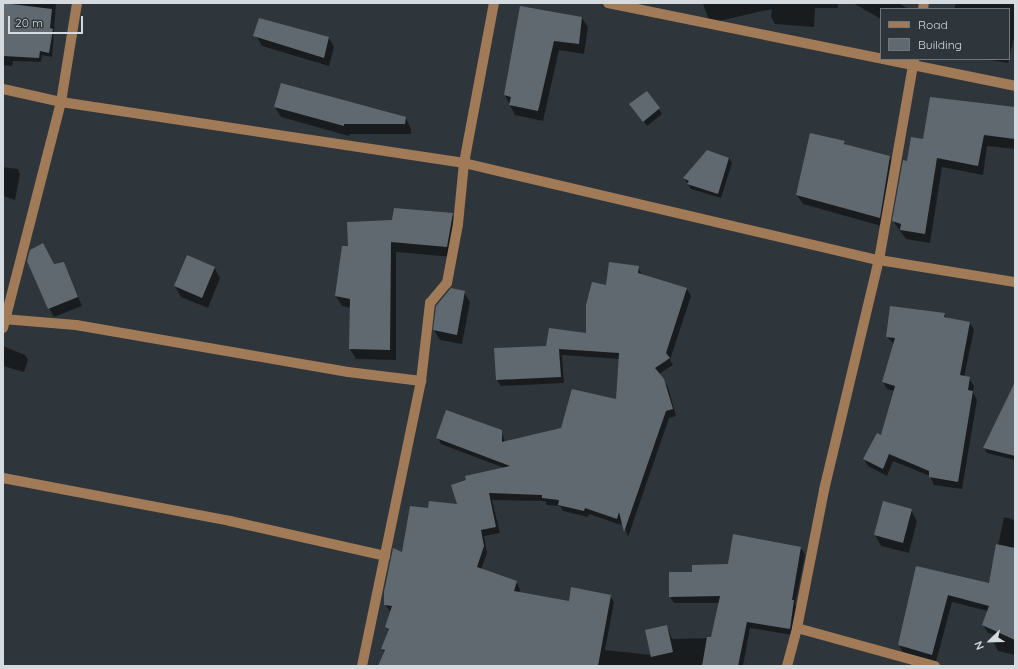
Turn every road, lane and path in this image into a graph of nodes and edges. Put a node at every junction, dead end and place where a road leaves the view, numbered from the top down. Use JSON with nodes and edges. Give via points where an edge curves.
{"nodes":[{"id":1,"x":77,"y":3,"type":"edge"},
{"id":2,"x":494,"y":3,"type":"edge"},
{"id":3,"x":608,"y":3,"type":"edge"},
{"id":4,"x":880,"y":56,"type":"edge"},
{"id":5,"x":899,"y":60,"type":"edge"},
{"id":6,"x":914,"y":63,"type":"edge"},
{"id":7,"x":1015,"y":86,"type":"edge"},
{"id":8,"x":3,"y":89,"type":"edge"},
{"id":9,"x":61,"y":102,"type":"junction"},
{"id":10,"x":464,"y":163,"type":"junction"},
{"id":11,"x":879,"y":260,"type":"junction"},
{"id":12,"x":1015,"y":282,"type":"edge"},
{"id":13,"x":4,"y":322,"type":"edge"},
{"id":14,"x":421,"y":381,"type":"junction"},
{"id":15,"x":3,"y":478,"type":"edge"},
{"id":16,"x":385,"y":556,"type":"junction"},
{"id":17,"x":797,"y":628,"type":"junction"},
{"id":18,"x":362,"y":666,"type":"edge"},
{"id":19,"x":787,"y":666,"type":"edge"},
{"id":20,"x":936,"y":666,"type":"edge"}],
"edges":[{"from":1,"to":9,"type":"street"},
{"from":2,"to":10,"type":"street"},
{"from":3,"to":4,"type":"street"},
{"from":5,"to":6,"type":"street"},
{"from":6,"to":7,"type":"street"},
{"from":6,"to":11,"type":"street"},
{"from":8,"to":9,"type":"street"},
{"from":9,"to":10,"type":"street"},
{"from":9,"to":13,"type":"street"},
{"from":10,"to":11,"type":"street"},
{"from":10,"to":14,"type":"street","via":[[458,224],[447,283],[430,303]]},
{"from":11,"to":12,"type":"street"},
{"from":11,"to":17,"type":"street","via":[[824,490]]},
{"from":13,"to":14,"type":"street","via":[[76,325],[348,372]]},
{"from":14,"to":16,"type":"street"},
{"from":15,"to":16,"type":"street","via":[[230,521]]},
{"from":16,"to":18,"type":"street"},
{"from":17,"to":19,"type":"street"},
{"from":17,"to":20,"type":"street"}]}
